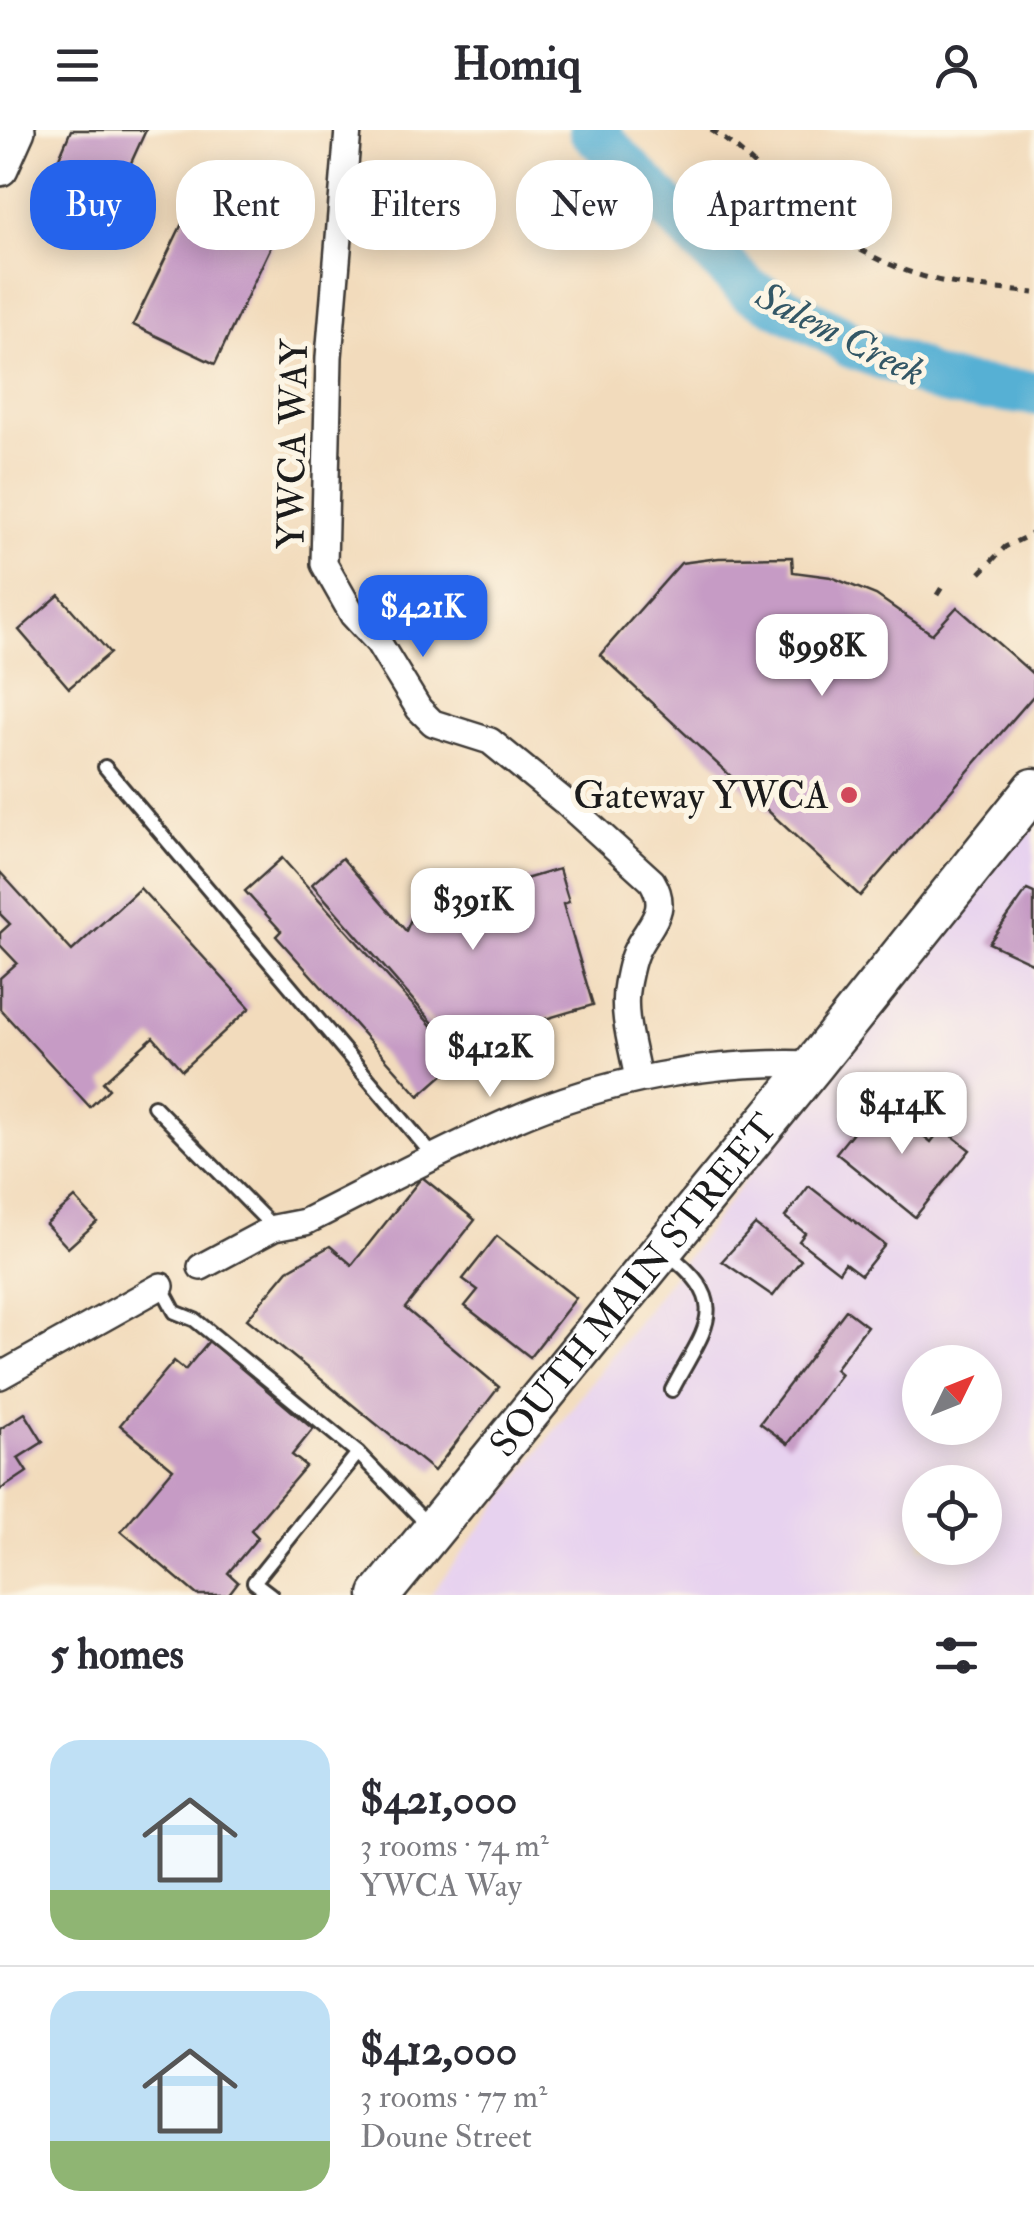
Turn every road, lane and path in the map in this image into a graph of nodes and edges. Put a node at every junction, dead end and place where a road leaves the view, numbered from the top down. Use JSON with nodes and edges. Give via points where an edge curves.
{"nodes":[{"id":1,"x":17,"y":130,"type":"edge"},
{"id":2,"x":348,"y":130,"type":"edge"},
{"id":3,"x":711,"y":130,"type":"edge"},
{"id":4,"x":0,"y":168,"type":"edge"},
{"id":5,"x":1034,"y":294,"type":"edge"},
{"id":6,"x":1034,"y":533,"type":"edge"},
{"id":7,"x":980,"y":573,"type":"dead end"},
{"id":8,"x":942,"y":588,"type":"dead end"},
{"id":9,"x":936,"y":595,"type":"dead end"},
{"id":10,"x":105,"y":766,"type":"dead end"},
{"id":11,"x":1034,"y":789,"type":"edge"},
{"id":12,"x":814,"y":1064,"type":"junction"},
{"id":13,"x":638,"y":1080,"type":"junction"},
{"id":14,"x":154,"y":1106,"type":"dead end"},
{"id":15,"x":435,"y":1158,"type":"junction"},
{"id":16,"x":274,"y":1228,"type":"junction"},
{"id":17,"x":662,"y":1249,"type":"junction"},
{"id":18,"x":200,"y":1267,"type":"dead end"},
{"id":19,"x":161,"y":1286,"type":"joint"},
{"id":20,"x":0,"y":1376,"type":"edge"},
{"id":21,"x":672,"y":1390,"type":"dead end"},
{"id":22,"x":358,"y":1453,"type":"junction"},
{"id":23,"x":432,"y":1529,"type":"junction"},
{"id":24,"x":271,"y":1595,"type":"edge"},
{"id":25,"x":380,"y":1595,"type":"edge"}],
"edges":[{"from":1,"to":4,"type":"street"},
{"from":2,"to":13,"type":"street","name":"YWCA WAY","via":[[329,357],[324,564],[433,723],[490,742],[652,881],[661,896],[658,914],[635,954],[626,990]]},
{"from":3,"to":5,"type":"path","via":[[832,233],[886,262],[920,276]]},
{"from":6,"to":7,"type":"path","via":[[1006,547]]},
{"from":8,"to":9,"type":"path"},
{"from":10,"to":15,"type":"lane"},
{"from":11,"to":12,"type":"main road","name":"SOUTH MAIN STREET"},
{"from":12,"to":13,"type":"street","via":[[759,1062]]},
{"from":12,"to":17,"type":"main road","name":"SOUTH MAIN STREET"},
{"from":13,"to":15,"type":"street","via":[[512,1120]]},
{"from":14,"to":16,"type":"lane"},
{"from":15,"to":16,"type":"street","via":[[305,1222]]},
{"from":16,"to":18,"type":"street"},
{"from":17,"to":21,"type":"lane","via":[[698,1279],[710,1316]]},
{"from":17,"to":23,"type":"main road","name":"SOUTH MAIN STREET"},
{"from":19,"to":20,"type":"street"},
{"from":19,"to":22,"type":"lane","via":[[175,1312],[196,1320]]},
{"from":22,"to":23,"type":"lane"},
{"from":22,"to":24,"type":"lane","via":[[254,1582]]},
{"from":23,"to":25,"type":"main road","name":"SOUTH MAIN STREET"}]}
